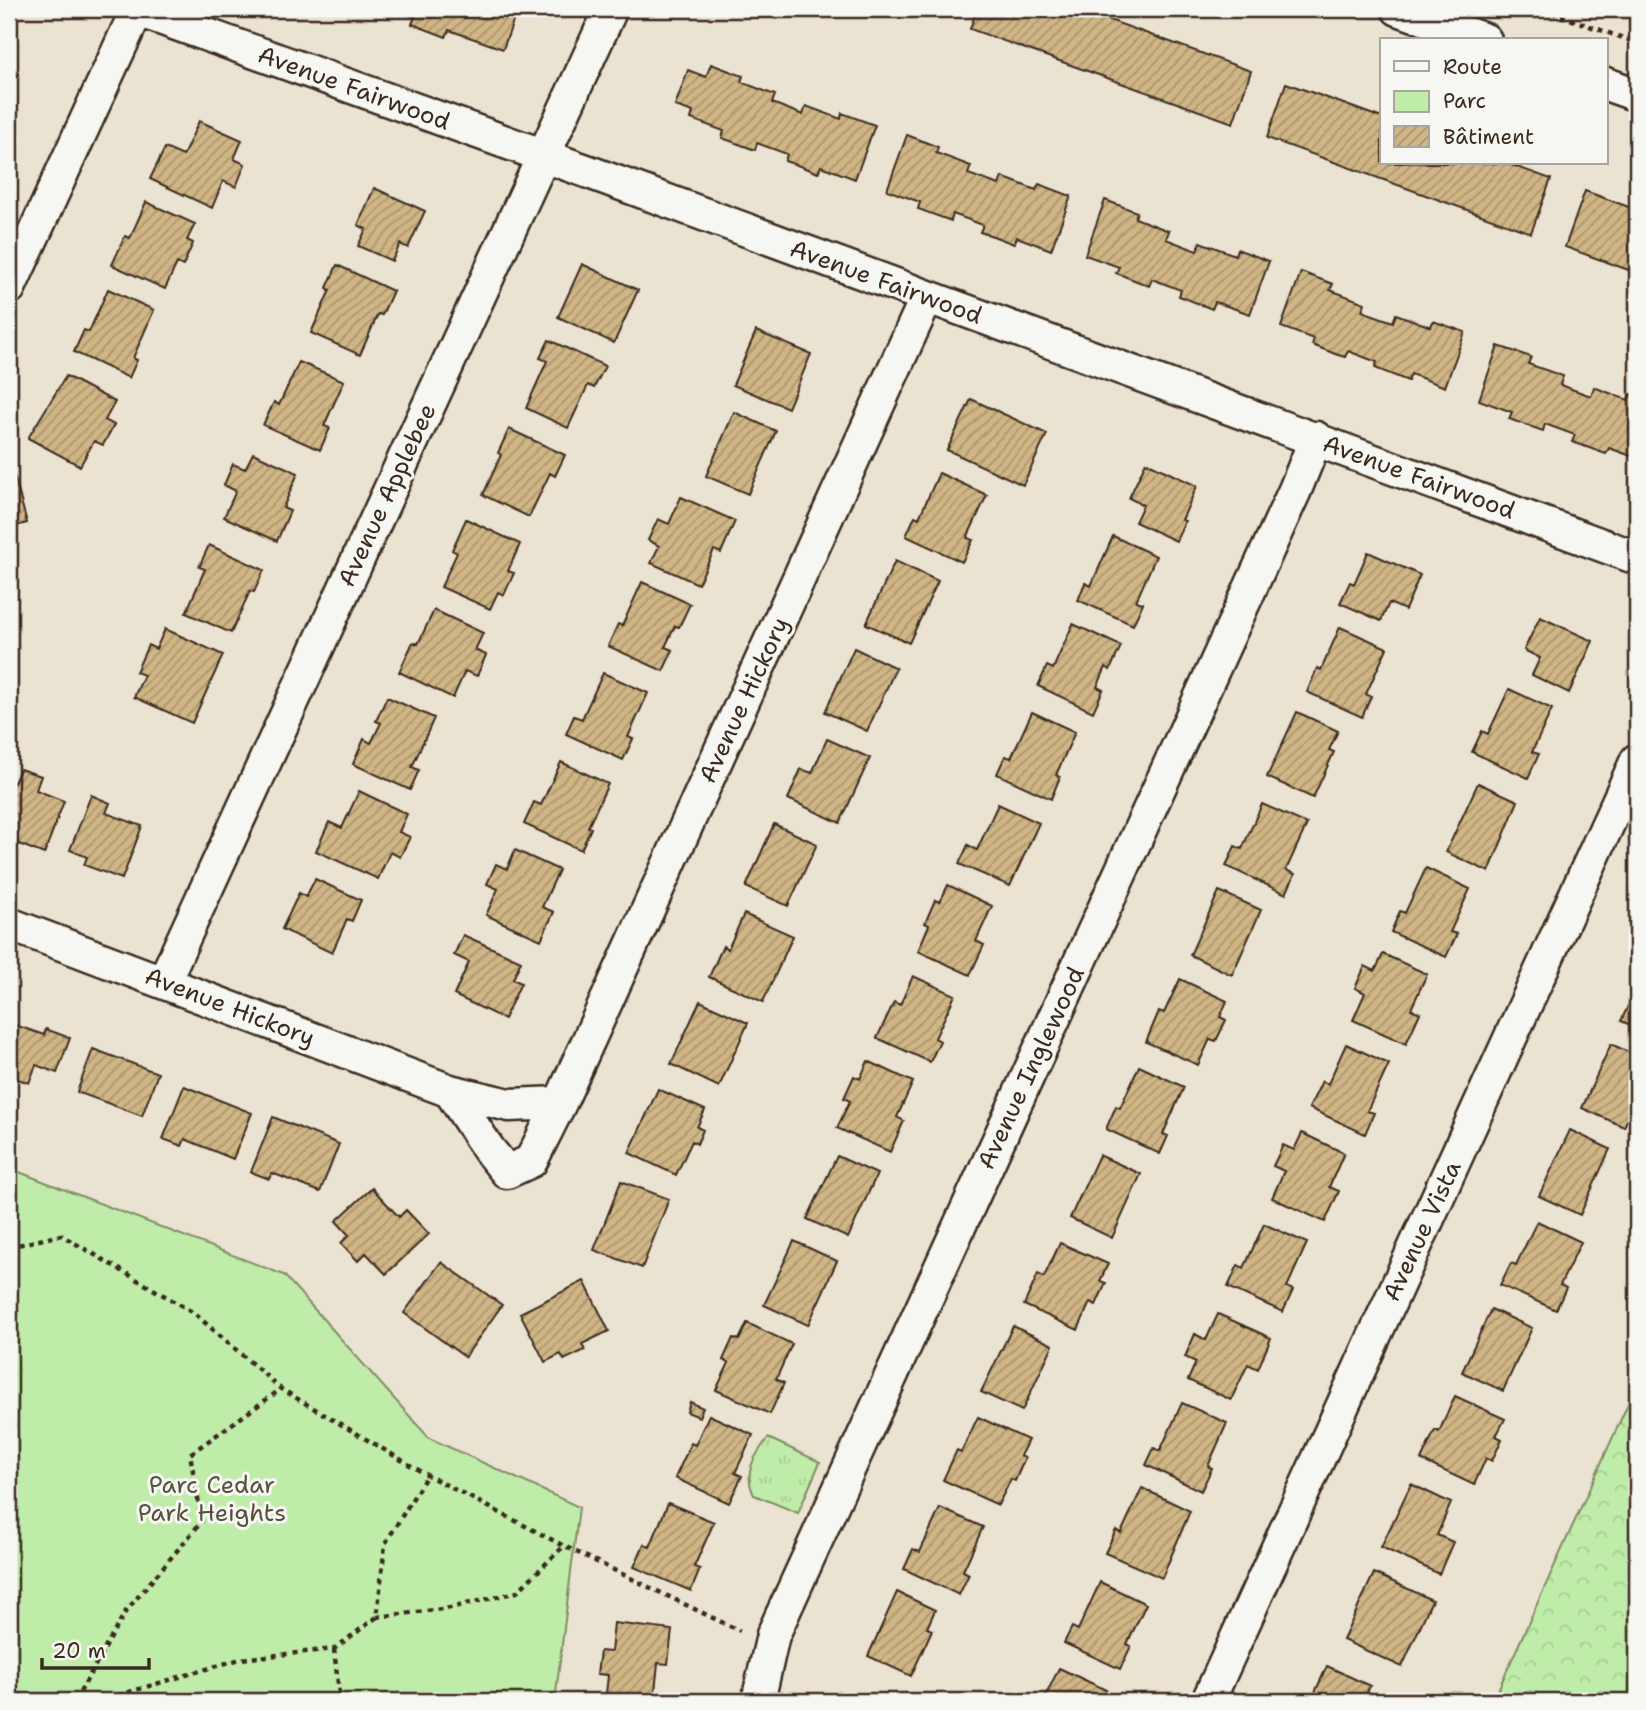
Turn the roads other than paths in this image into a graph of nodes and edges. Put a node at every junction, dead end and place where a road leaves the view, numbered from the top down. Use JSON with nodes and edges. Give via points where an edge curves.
{"nodes":[{"id":1,"x":136,"y":9,"type":"edge"},
{"id":2,"x":611,"y":9,"type":"edge"},
{"id":3,"x":1398,"y":9,"type":"edge"},
{"id":4,"x":1479,"y":38,"type":"edge"},
{"id":5,"x":1608,"y":85,"type":"edge"},
{"id":6,"x":1637,"y":95,"type":"edge"},
{"id":7,"x":543,"y":155,"type":"junction"},
{"id":8,"x":9,"y":288,"type":"edge"},
{"id":9,"x":927,"y":297,"type":"junction"},
{"id":10,"x":1316,"y":438,"type":"junction"},
{"id":11,"x":1637,"y":558,"type":"edge"},
{"id":12,"x":1637,"y":761,"type":"edge"},
{"id":13,"x":9,"y":924,"type":"edge"},
{"id":14,"x":164,"y":981,"type":"junction"},
{"id":15,"x":450,"y":1091,"type":"junction"},
{"id":16,"x":560,"y":1103,"type":"junction"},
{"id":17,"x":758,"y":1701,"type":"edge"},
{"id":18,"x":1208,"y":1701,"type":"edge"}],
"edges":[{"from":1,"to":7,"type":"street","name":"Avenue Fairwood"},
{"from":1,"to":8,"type":"street"},
{"from":2,"to":7,"type":"street","name":"Avenue Applebee"},
{"from":3,"to":4,"type":"street"},
{"from":5,"to":6,"type":"street"},
{"from":7,"to":9,"type":"street","name":"Avenue Fairwood"},
{"from":7,"to":14,"type":"street","name":"Avenue Applebee"},
{"from":9,"to":10,"type":"street","name":"Avenue Fairwood"},
{"from":9,"to":16,"type":"street","name":"Avenue Hickory"},
{"from":10,"to":11,"type":"street","name":"Avenue Fairwood"},
{"from":10,"to":17,"type":"street","name":"Avenue Inglewood","via":[[773,1635]]},
{"from":12,"to":18,"type":"street","name":"Avenue Vista"},
{"from":13,"to":14,"type":"street","name":"Avenue Hickory"},
{"from":14,"to":15,"type":"street","name":"Avenue Hickory"},
{"from":15,"to":16,"type":"street","name":"Avenue Hickory","via":[[509,1105]]},
{"from":15,"to":16,"type":"street","name":"Avenue Hickory","via":[[507,1172],[531,1161]]}]}
